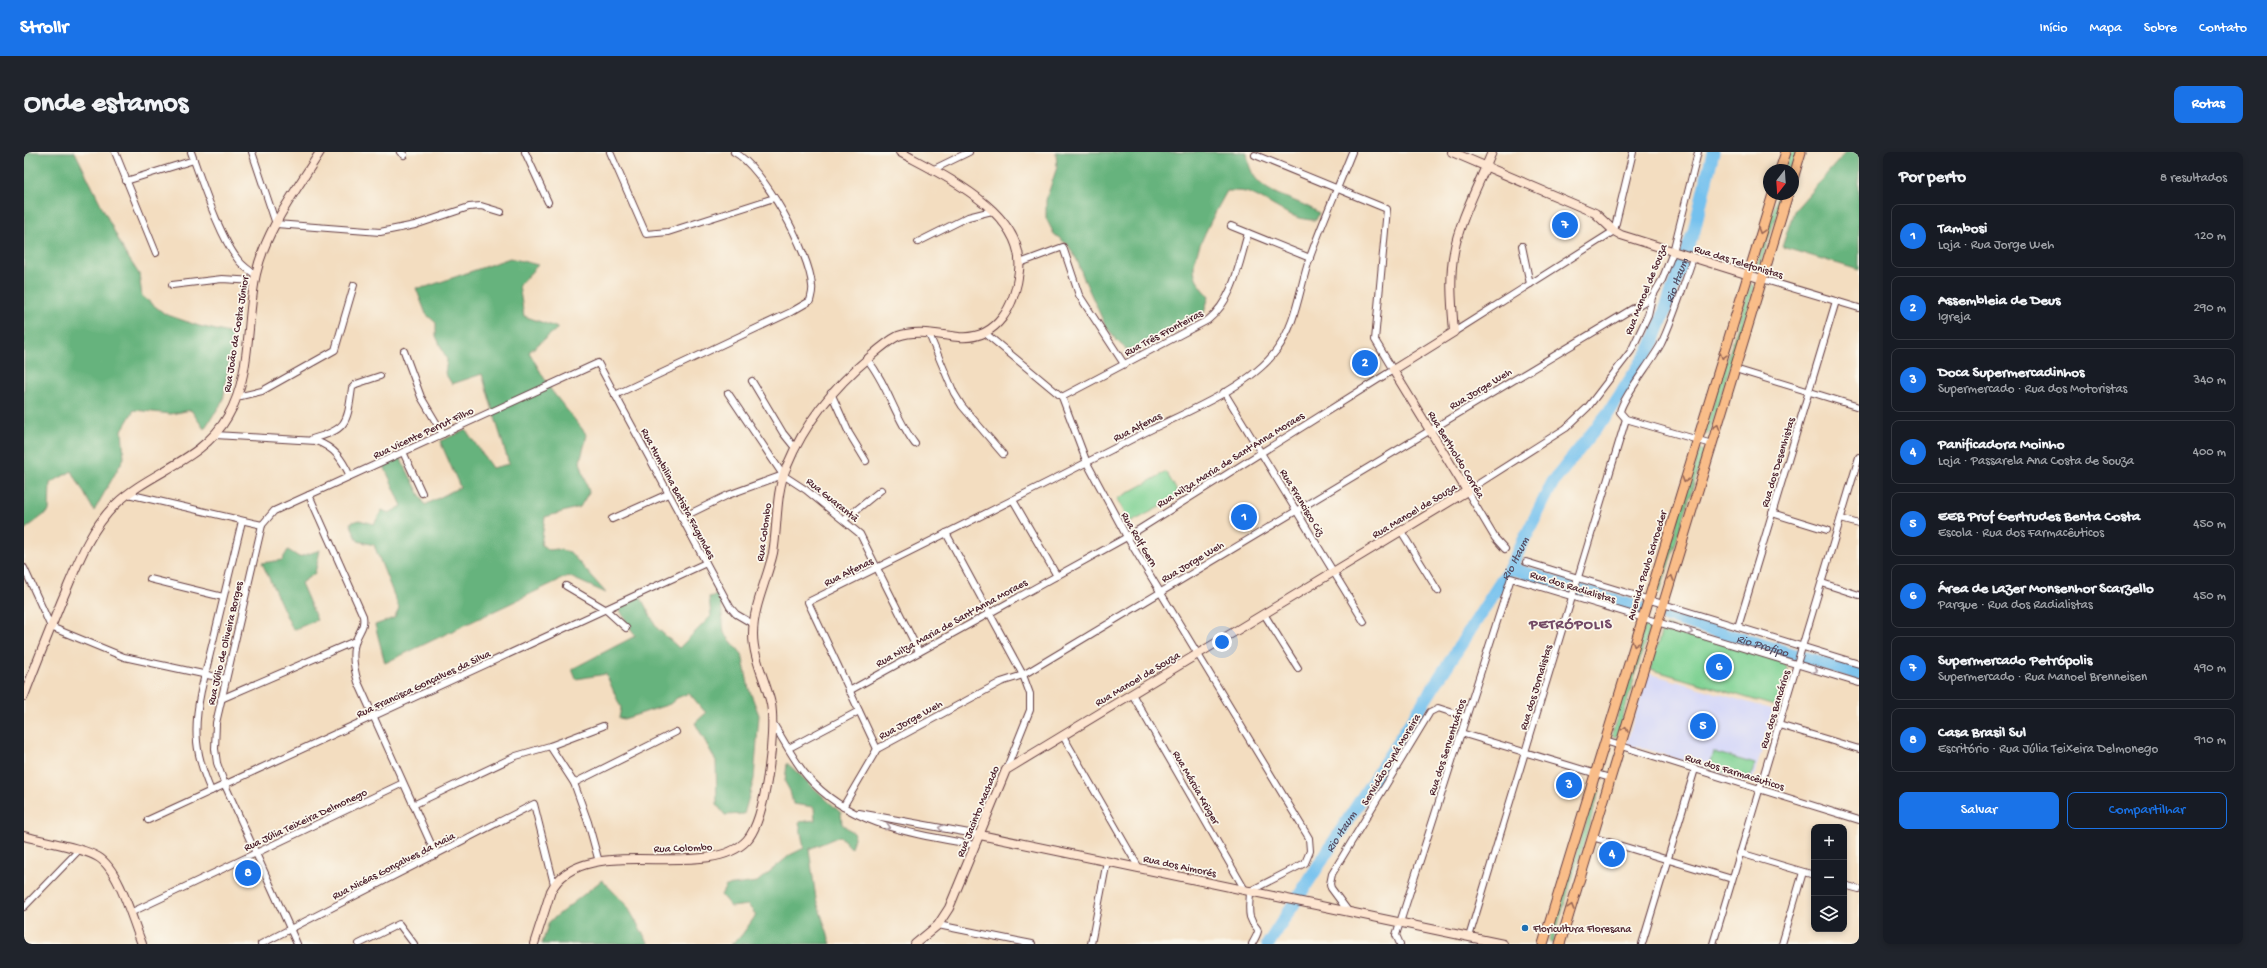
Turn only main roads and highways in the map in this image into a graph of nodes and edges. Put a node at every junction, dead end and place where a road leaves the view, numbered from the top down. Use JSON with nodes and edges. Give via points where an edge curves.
{"nodes":[{"id":1,"x":1786,"y":152,"type":"edge"},
{"id":2,"x":1801,"y":152,"type":"edge"},
{"id":3,"x":1782,"y":164,"type":"edge"},
{"id":4,"x":1797,"y":164,"type":"edge"},
{"id":5,"x":1771,"y":200,"type":"edge"},
{"id":6,"x":1786,"y":200,"type":"edge"},
{"id":7,"x":1543,"y":944,"type":"edge"},
{"id":8,"x":1560,"y":944,"type":"edge"}],
"edges":[{"from":1,"to":3,"type":"main road"},
{"from":2,"to":4,"type":"main road"},
{"from":5,"to":7,"type":"main road","name":"Avenida Paulo Schroeder","one_way":true},
{"from":8,"to":6,"type":"main road","one_way":true}]}
